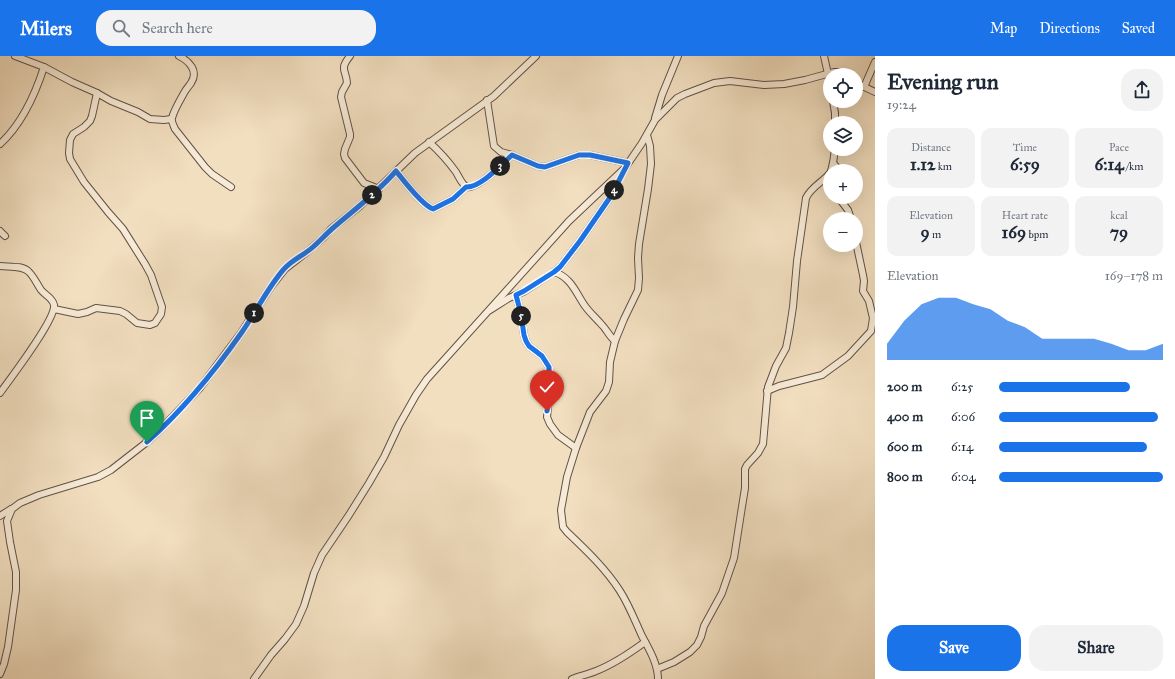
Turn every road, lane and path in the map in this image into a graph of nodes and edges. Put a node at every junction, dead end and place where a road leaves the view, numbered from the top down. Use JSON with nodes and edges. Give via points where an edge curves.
{"nodes":[{"id":1,"x":15,"y":56,"type":"edge"},
{"id":2,"x":179,"y":56,"type":"edge"},
{"id":3,"x":350,"y":56,"type":"edge"},
{"id":4,"x":536,"y":56,"type":"edge"},
{"id":5,"x":678,"y":56,"type":"edge"},
{"id":6,"x":824,"y":56,"type":"edge"},
{"id":7,"x":875,"y":62,"type":"edge"},
{"id":8,"x":44,"y":67,"type":"junction"},
{"id":9,"x":827,"y":68,"type":"edge"},
{"id":10,"x":823,"y":75,"type":"edge"},
{"id":11,"x":864,"y":87,"type":"joint"},
{"id":12,"x":875,"y":92,"type":"edge"},
{"id":13,"x":97,"y":93,"type":"junction"},
{"id":14,"x":487,"y":100,"type":"junction"},
{"id":15,"x":172,"y":119,"type":"junction"},
{"id":16,"x":655,"y":120,"type":"junction"},
{"id":17,"x":647,"y":135,"type":"junction"},
{"id":18,"x":429,"y":142,"type":"junction"},
{"id":19,"x":0,"y":144,"type":"edge"},
{"id":20,"x":512,"y":155,"type":"junction"},
{"id":21,"x":834,"y":156,"type":"edge"},
{"id":22,"x":833,"y":164,"type":"edge"},
{"id":23,"x":626,"y":166,"type":"junction"},
{"id":24,"x":396,"y":171,"type":"junction"},
{"id":25,"x":823,"y":179,"type":"edge"},
{"id":26,"x":466,"y":187,"type":"junction"},
{"id":27,"x":231,"y":188,"type":"dead end"},
{"id":28,"x":379,"y":189,"type":"junction"},
{"id":29,"x":0,"y":231,"type":"edge"},
{"id":30,"x":5,"y":236,"type":"dead end"},
{"id":31,"x":858,"y":252,"type":"edge"},
{"id":32,"x":0,"y":266,"type":"edge"},
{"id":33,"x":554,"y":272,"type":"junction"},
{"id":34,"x":516,"y":295,"type":"junction"},
{"id":35,"x":54,"y":309,"type":"junction"},
{"id":36,"x":486,"y":312,"type":"junction"},
{"id":37,"x":874,"y":322,"type":"edge"},
{"id":38,"x":616,"y":341,"type":"junction"},
{"id":39,"x":767,"y":391,"type":"junction"},
{"id":40,"x":0,"y":392,"type":"edge"},
{"id":41,"x":576,"y":448,"type":"junction"},
{"id":42,"x":12,"y":509,"type":"junction"},
{"id":43,"x":0,"y":516,"type":"edge"},
{"id":44,"x":645,"y":642,"type":"junction"},
{"id":45,"x":657,"y":669,"type":"junction"},
{"id":46,"x":0,"y":674,"type":"edge"},
{"id":47,"x":254,"y":679,"type":"edge"},
{"id":48,"x":572,"y":679,"type":"edge"},
{"id":49,"x":658,"y":679,"type":"edge"}],
"edges":[{"from":1,"to":8,"type":"street"},
{"from":2,"to":15,"type":"street","via":[[188,61],[194,74]]},
{"from":3,"to":28,"type":"street","via":[[344,63],[347,83],[341,97],[350,134],[344,154],[364,183]]},
{"from":4,"to":14,"type":"street"},
{"from":5,"to":16,"type":"street"},
{"from":6,"to":9,"type":"street"},
{"from":7,"to":11,"type":"street"},
{"from":8,"to":13,"type":"street"},
{"from":8,"to":19,"type":"street","via":[[22,115]]},
{"from":10,"to":16,"type":"street","via":[[784,84],[764,85],[730,81],[714,83],[677,98]]},
{"from":11,"to":12,"type":"street"},
{"from":13,"to":15,"type":"street","via":[[150,119]]},
{"from":13,"to":35,"type":"street","via":[[90,121],[73,134],[70,140],[70,158],[84,182],[123,229],[145,264],[162,307],[161,314],[155,323],[143,325],[120,311],[96,308],[78,314]]},
{"from":14,"to":18,"type":"street"},
{"from":14,"to":20,"type":"street","via":[[494,146],[501,152]]},
{"from":15,"to":27,"type":"street","via":[[176,129],[205,167]]},
{"from":16,"to":17,"type":"street"},
{"from":17,"to":23,"type":"street"},
{"from":17,"to":38,"type":"street","via":[[651,164],[639,244],[638,290]]},
{"from":18,"to":24,"type":"street"},
{"from":18,"to":26,"type":"street","via":[[446,159]]},
{"from":20,"to":23,"type":"street","via":[[545,167],[579,155],[590,155]]},
{"from":20,"to":26,"type":"street","via":[[482,181]]},
{"from":21,"to":22,"type":"street"},
{"from":23,"to":33,"type":"street","via":[[611,196],[580,241]]},
{"from":23,"to":36,"type":"street","via":[[569,221]]},
{"from":24,"to":26,"type":"street","via":[[430,209],[453,199]]},
{"from":24,"to":28,"type":"street"},
{"from":25,"to":39,"type":"street","via":[[806,198],[786,348]]},
{"from":28,"to":42,"type":"street","via":[[285,269],[203,384],[147,442],[98,477],[39,495]]},
{"from":29,"to":30,"type":"street"},
{"from":31,"to":37,"type":"street","via":[[864,281],[863,291]]},
{"from":32,"to":35,"type":"street","via":[[28,270],[43,293],[53,301]]},
{"from":33,"to":34,"type":"street"},
{"from":33,"to":38,"type":"street","via":[[571,283],[589,312]]},
{"from":34,"to":36,"type":"street"},
{"from":34,"to":41,"type":"street","via":[[526,341],[542,356],[549,367],[547,416],[550,424],[558,435]]},
{"from":35,"to":40,"type":"street","via":[[25,358]]},
{"from":36,"to":47,"type":"street","via":[[416,395],[369,483],[322,555],[296,624]]},
{"from":37,"to":39,"type":"street","via":[[871,330],[848,356],[822,375]]},
{"from":38,"to":41,"type":"street","via":[[606,391],[590,412]]},
{"from":39,"to":45,"type":"street","via":[[763,444],[747,465],[734,558],[722,593],[697,645],[674,662]]},
{"from":41,"to":44,"type":"street","via":[[563,498],[563,527],[610,577],[621,593]]},
{"from":42,"to":43,"type":"street"},
{"from":42,"to":46,"type":"street","via":[[7,521],[16,572],[16,590],[8,647]]},
{"from":44,"to":45,"type":"street"},
{"from":44,"to":48,"type":"street","via":[[612,664]]},
{"from":45,"to":49,"type":"street"}]}
